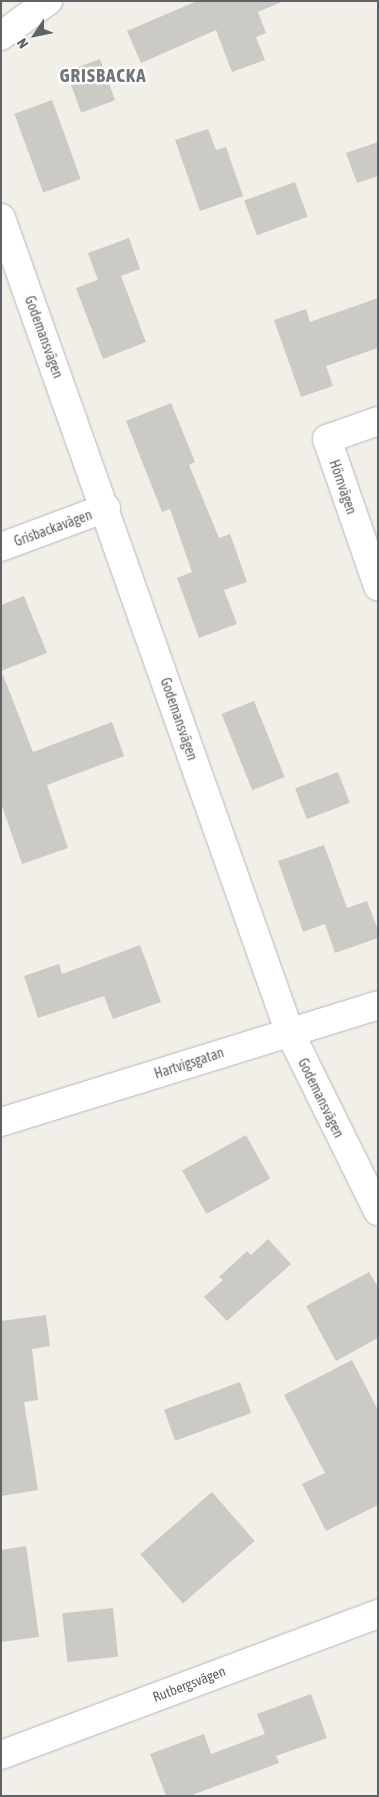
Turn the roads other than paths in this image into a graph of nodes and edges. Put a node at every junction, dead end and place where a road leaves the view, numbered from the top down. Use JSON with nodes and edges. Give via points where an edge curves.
{"nodes":[{"id":1,"x":48,"y":1,"type":"edge"},
{"id":2,"x":1,"y":36,"type":"edge"},
{"id":3,"x":1,"y":218,"type":"edge"},
{"id":4,"x":378,"y":420,"type":"edge"},
{"id":5,"x":106,"y":508,"type":"junction"},
{"id":6,"x":1,"y":547,"type":"edge"},
{"id":7,"x":378,"y":586,"type":"edge"},
{"id":8,"x":378,"y":1005,"type":"edge"},
{"id":9,"x":288,"y":1031,"type":"junction"},
{"id":10,"x":1,"y":1122,"type":"edge"},
{"id":11,"x":378,"y":1211,"type":"edge"},
{"id":12,"x":378,"y":1614,"type":"edge"},
{"id":13,"x":1,"y":1755,"type":"edge"}],
"edges":[{"from":1,"to":2,"type":"street"},
{"from":3,"to":5,"type":"street","name":"Godemansvägen"},
{"from":4,"to":7,"type":"street","name":"Hörnvägen","via":[[327,439]]},
{"from":5,"to":6,"type":"street","name":"Grisbackavägen"},
{"from":5,"to":9,"type":"street","name":"Godemansvägen"},
{"from":8,"to":9,"type":"street","name":"Hartvigsgatan"},
{"from":9,"to":10,"type":"street","name":"Hartvigsgatan"},
{"from":9,"to":11,"type":"street","name":"Godemansvägen"},
{"from":12,"to":13,"type":"street","name":"Rutbergsvägen"}]}
